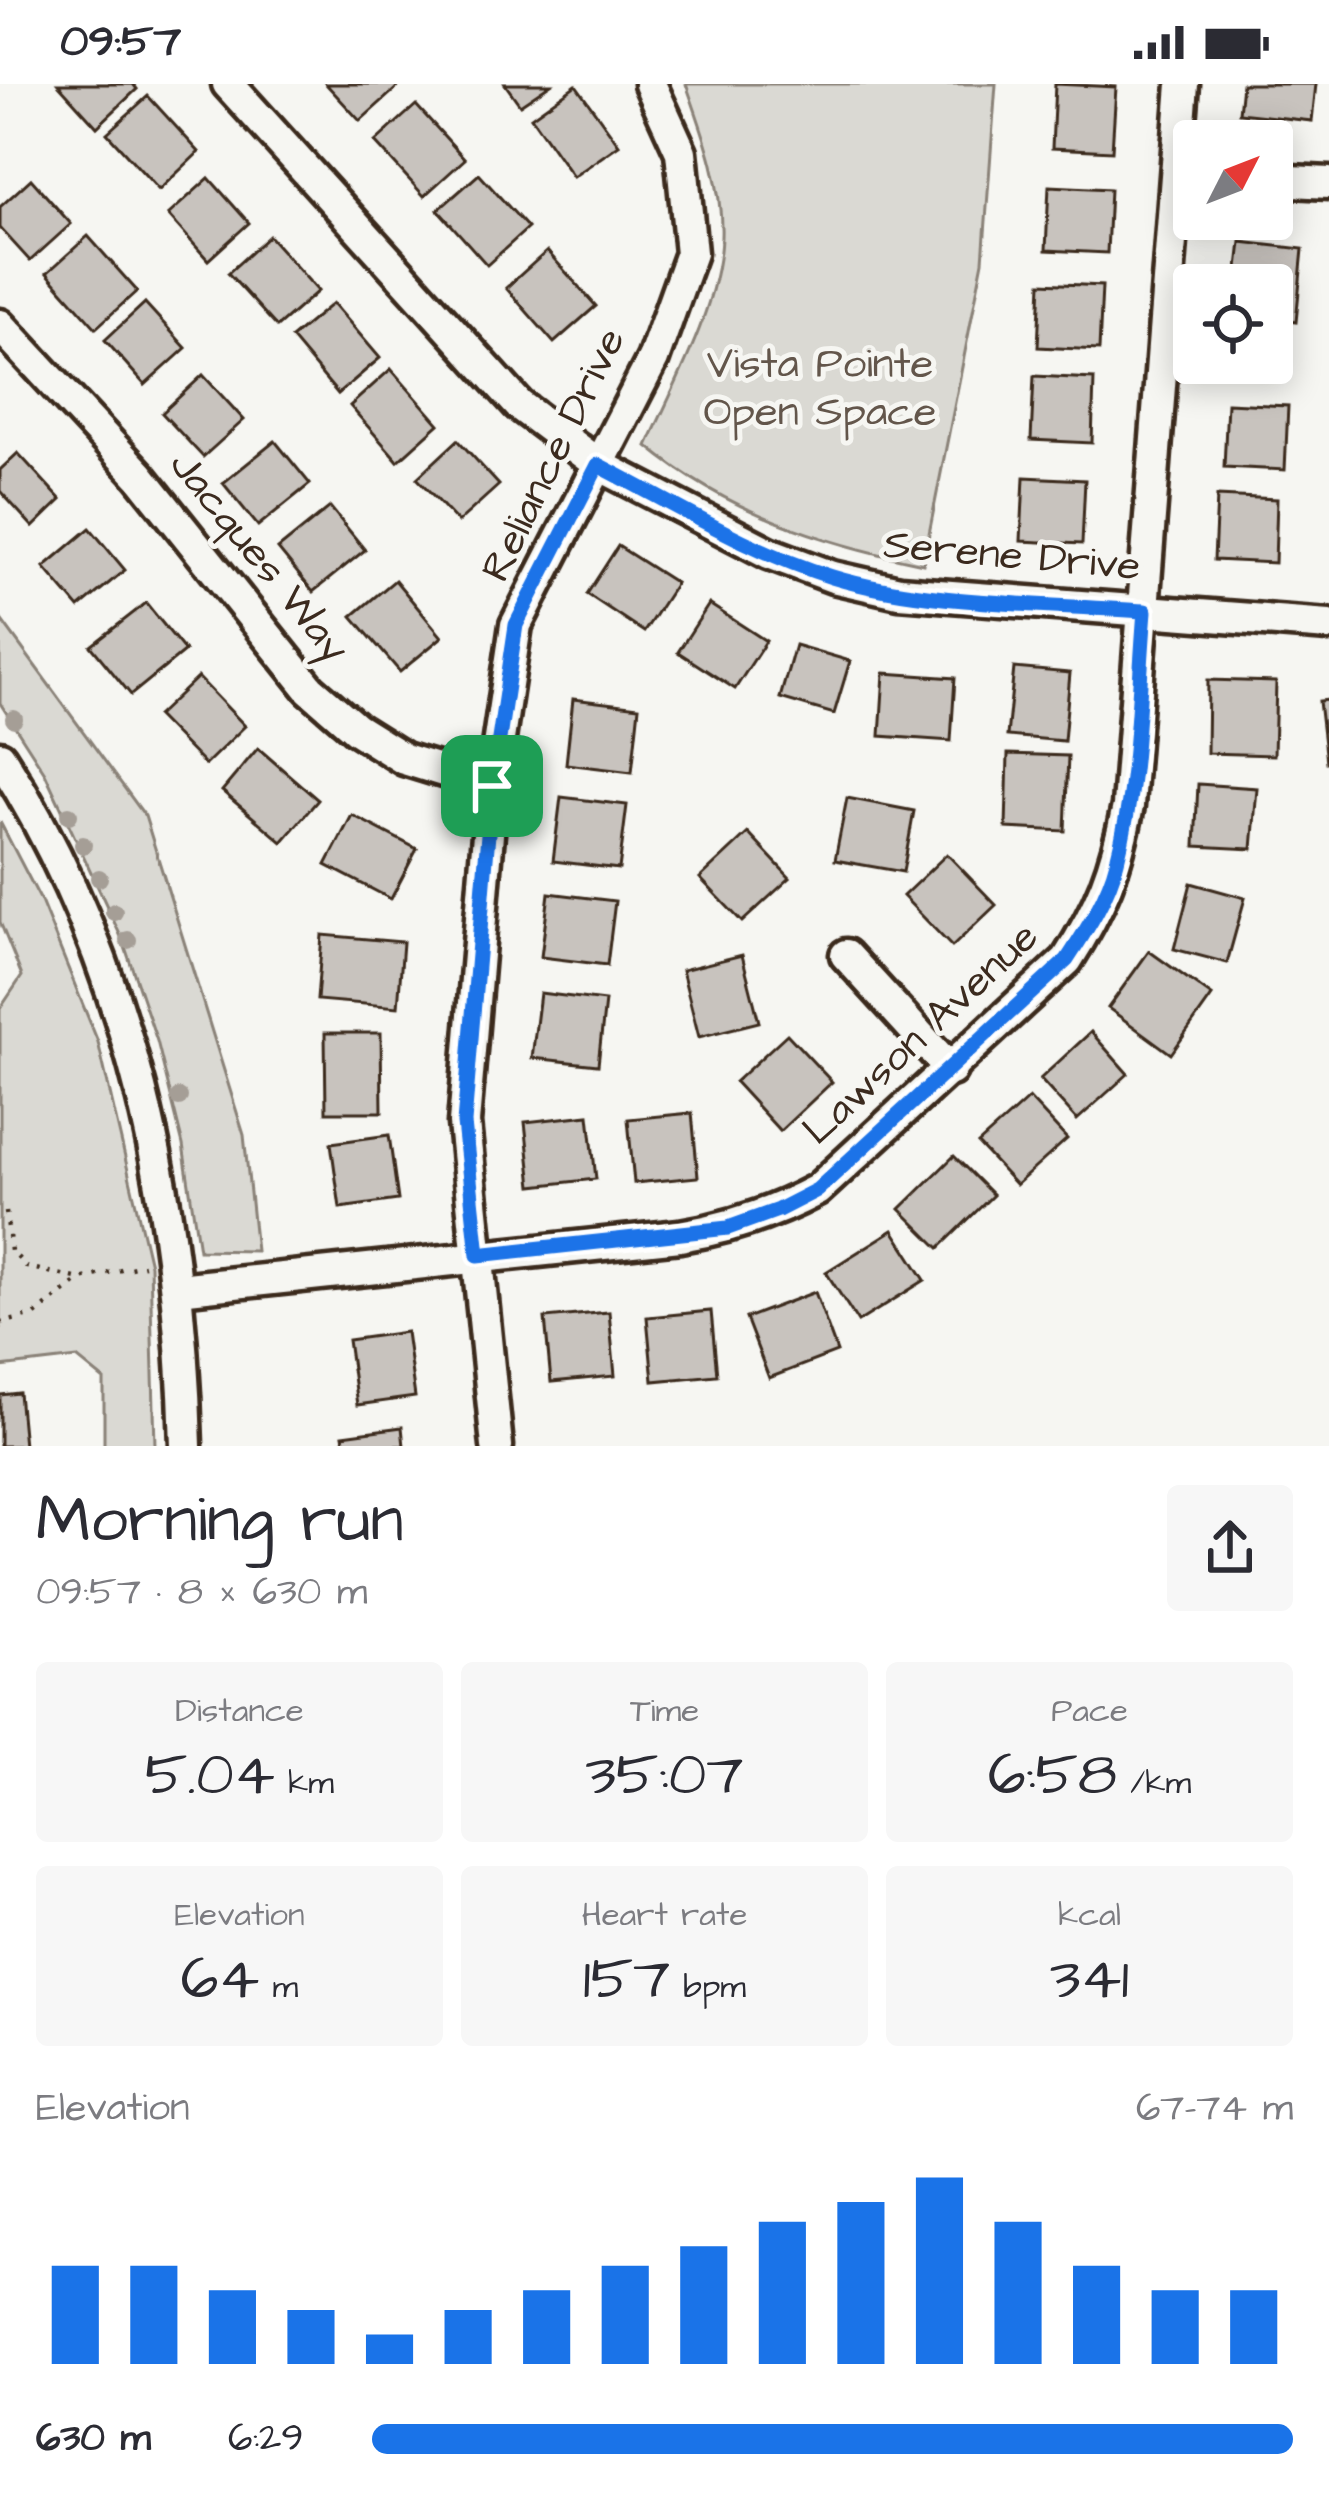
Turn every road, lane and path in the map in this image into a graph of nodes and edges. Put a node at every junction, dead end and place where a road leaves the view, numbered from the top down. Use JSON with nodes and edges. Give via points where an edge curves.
{"nodes":[{"id":1,"x":228,"y":84,"type":"edge"},
{"id":2,"x":650,"y":84,"type":"edge"},
{"id":3,"x":1183,"y":84,"type":"edge"},
{"id":4,"x":1184,"y":120,"type":"edge"},
{"id":5,"x":1293,"y":182,"type":"edge"},
{"id":6,"x":1329,"y":183,"type":"edge"},
{"id":7,"x":1179,"y":240,"type":"edge"},
{"id":8,"x":0,"y":326,"type":"edge"},
{"id":9,"x":598,"y":465,"type":"junction"},
{"id":10,"x":1145,"y":611,"type":"junction"},
{"id":11,"x":1329,"y":625,"type":"edge"},
{"id":12,"x":0,"y":757,"type":"edge"},
{"id":13,"x":492,"y":786,"type":"junction"},
{"id":14,"x":846,"y":955,"type":"dead end"},
{"id":15,"x":951,"y":1070,"type":"junction"},
{"id":16,"x":6,"y":1212,"type":"dead end"},
{"id":17,"x":478,"y":1255,"type":"junction"},
{"id":18,"x":150,"y":1264,"type":"dead end"},
{"id":19,"x":80,"y":1279,"type":"junction"},
{"id":20,"x":178,"y":1289,"type":"junction"},
{"id":21,"x":0,"y":1323,"type":"edge"},
{"id":22,"x":187,"y":1446,"type":"edge"},
{"id":23,"x":497,"y":1446,"type":"edge"}],
"edges":[{"from":1,"to":9,"type":"street","name":"Serene Drive","via":[[519,405]]},
{"from":2,"to":9,"type":"street","name":"Reliance Drive","via":[[681,152],[691,253],[653,358]]},
{"from":3,"to":4,"type":"street","name":"Lawson Avenue"},
{"from":5,"to":6,"type":"street"},
{"from":7,"to":10,"type":"street","name":"Lawson Avenue"},
{"from":8,"to":13,"type":"street","name":"Jacques Way","via":[[140,476],[310,689],[404,759]]},
{"from":9,"to":10,"type":"street","name":"Serene Drive","via":[[833,578],[898,592]]},
{"from":9,"to":13,"type":"street","name":"Reliance Drive","via":[[516,625]]},
{"from":10,"to":11,"type":"street","name":"Serene Drive"},
{"from":10,"to":15,"type":"street","name":"Lawson Avenue","via":[[1128,806],[1095,917],[1067,960]]},
{"from":12,"to":20,"type":"street","via":[[44,834],[114,999],[155,1149]]},
{"from":13,"to":17,"type":"street","name":"Reliance Drive","via":[[464,1123]]},
{"from":14,"to":15,"type":"street"},
{"from":15,"to":17,"type":"street","name":"Lawson Avenue","via":[[817,1190],[778,1210],[680,1236]]},
{"from":16,"to":19,"type":"path","via":[[11,1251],[27,1267]]},
{"from":17,"to":20,"type":"street","name":"Lawson Avenue"},
{"from":17,"to":23,"type":"street","name":"Reliance Drive"},
{"from":18,"to":19,"type":"path"},
{"from":19,"to":21,"type":"path","via":[[35,1315]]},
{"from":20,"to":22,"type":"street"}]}
